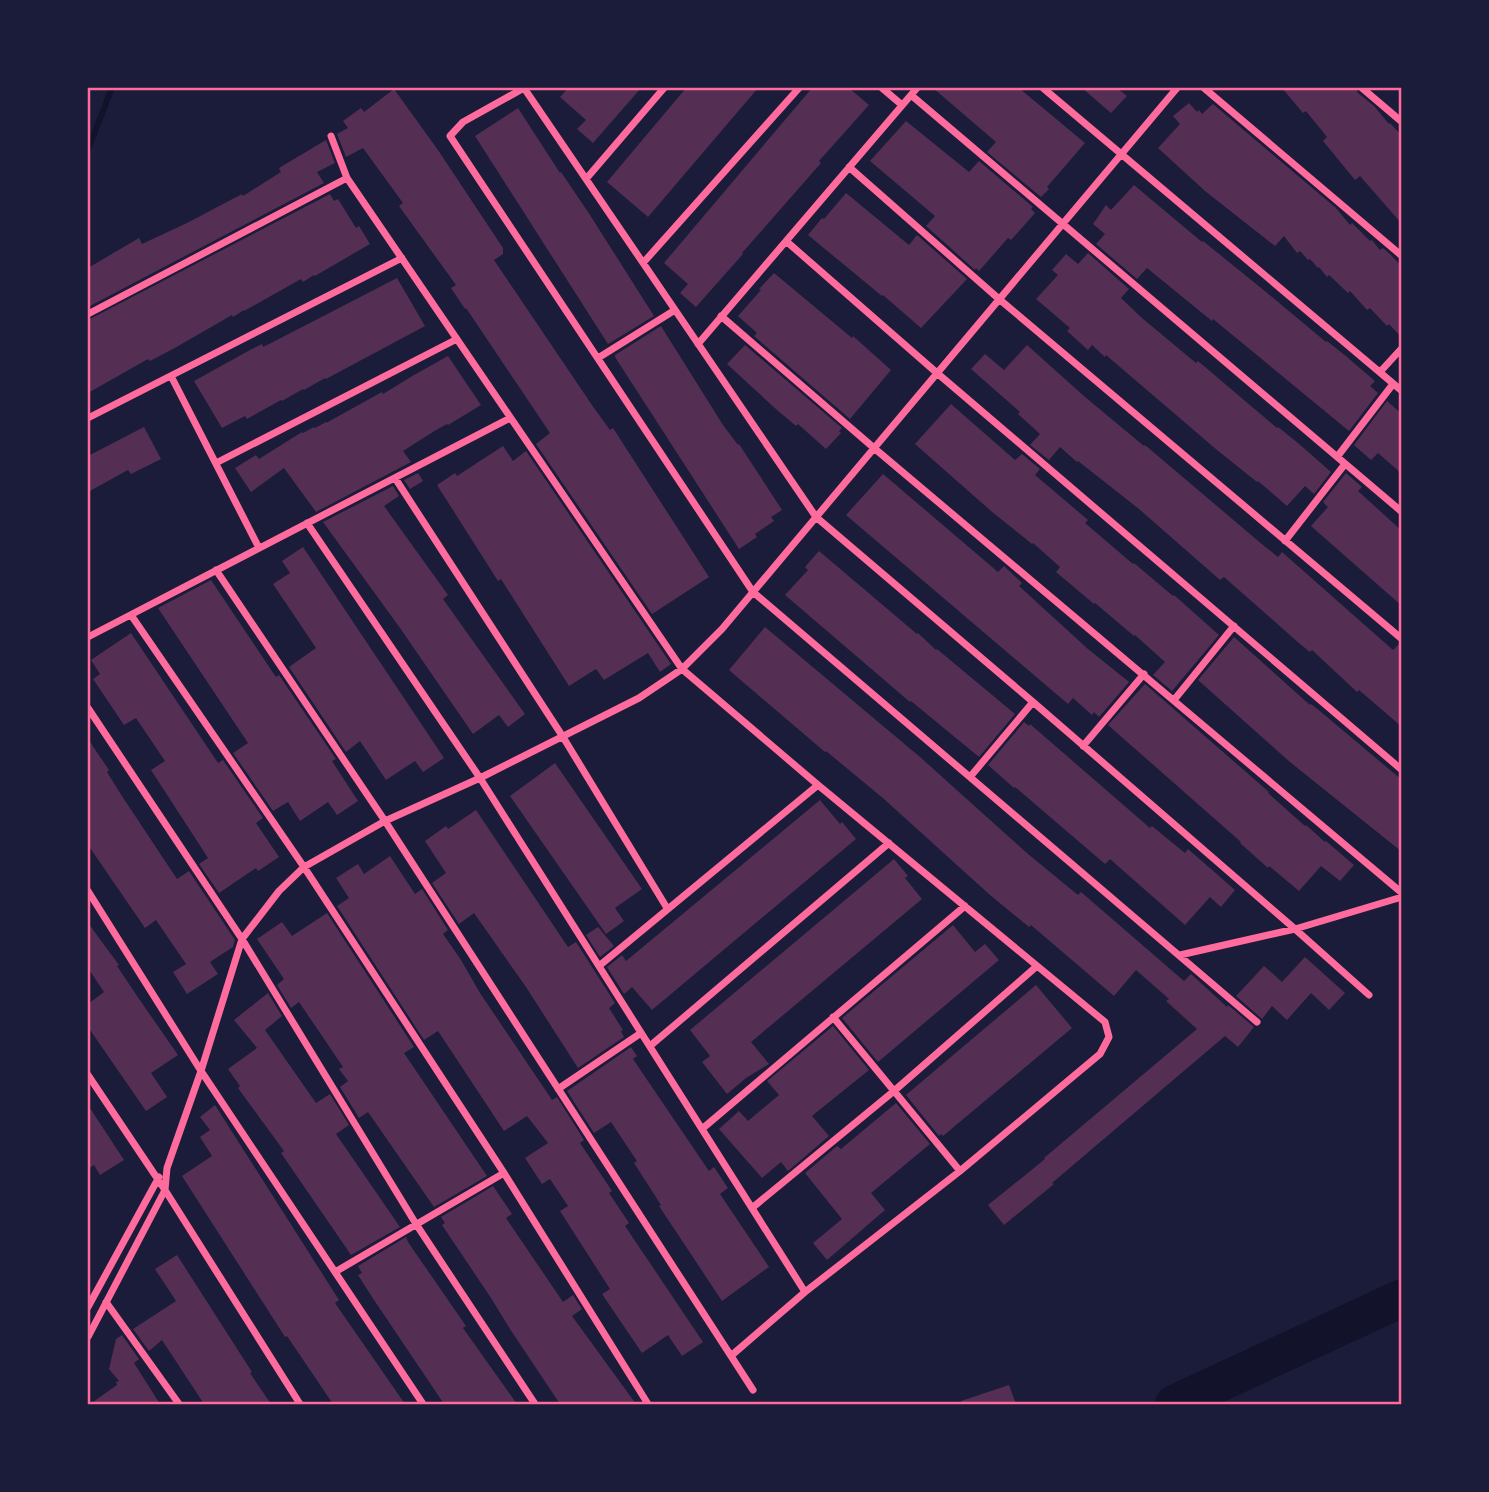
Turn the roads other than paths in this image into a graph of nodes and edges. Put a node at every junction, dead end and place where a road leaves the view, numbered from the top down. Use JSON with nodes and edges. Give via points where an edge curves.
{"nodes":[{"id":1,"x":524,"y":88,"type":"edge"},
{"id":2,"x":664,"y":88,"type":"edge"},
{"id":3,"x":799,"y":88,"type":"edge"},
{"id":4,"x":882,"y":88,"type":"edge"},
{"id":5,"x":917,"y":88,"type":"edge"},
{"id":6,"x":1043,"y":88,"type":"edge"},
{"id":7,"x":1177,"y":88,"type":"edge"},
{"id":8,"x":1203,"y":88,"type":"edge"},
{"id":9,"x":1362,"y":88,"type":"edge"},
{"id":10,"x":911,"y":95,"type":"junction"},
{"id":11,"x":902,"y":105,"type":"junction"},
{"id":12,"x":1402,"y":122,"type":"edge"},
{"id":13,"x":331,"y":136,"type":"dead end"},
{"id":14,"x":1121,"y":154,"type":"junction"},
{"id":15,"x":849,"y":167,"type":"junction"},
{"id":16,"x":347,"y":178,"type":"junction"},
{"id":17,"x":586,"y":179,"type":"junction"},
{"id":18,"x":1063,"y":223,"type":"junction"},
{"id":19,"x":786,"y":241,"type":"junction"},
{"id":20,"x":1402,"y":256,"type":"edge"},
{"id":21,"x":402,"y":258,"type":"junction"},
{"id":22,"x":643,"y":263,"type":"junction"},
{"id":23,"x":999,"y":299,"type":"junction"},
{"id":24,"x":674,"y":310,"type":"junction"},
{"id":25,"x":88,"y":314,"type":"edge"},
{"id":26,"x":721,"y":316,"type":"junction"},
{"id":27,"x":457,"y":339,"type":"junction"},
{"id":28,"x":698,"y":344,"type":"junction"},
{"id":29,"x":1402,"y":348,"type":"edge"},
{"id":30,"x":598,"y":358,"type":"junction"},
{"id":31,"x":1380,"y":372,"type":"junction"},
{"id":32,"x":937,"y":373,"type":"junction"},
{"id":33,"x":171,"y":376,"type":"junction"},
{"id":34,"x":1393,"y":383,"type":"junction"},
{"id":35,"x":1402,"y":391,"type":"edge"},
{"id":36,"x":88,"y":418,"type":"edge"},
{"id":37,"x":510,"y":418,"type":"junction"},
{"id":38,"x":874,"y":448,"type":"junction"},
{"id":39,"x":1337,"y":457,"type":"junction"},
{"id":40,"x":216,"y":463,"type":"junction"},
{"id":41,"x":1345,"y":464,"type":"junction"},
{"id":42,"x":395,"y":478,"type":"junction"},
{"id":43,"x":1402,"y":512,"type":"edge"},
{"id":44,"x":816,"y":517,"type":"junction"},
{"id":45,"x":307,"y":523,"type":"junction"},
{"id":46,"x":1285,"y":541,"type":"junction"},
{"id":47,"x":259,"y":548,"type":"junction"},
{"id":48,"x":216,"y":570,"type":"junction"},
{"id":49,"x":753,"y":592,"type":"junction"},
{"id":50,"x":131,"y":615,"type":"junction"},
{"id":51,"x":1234,"y":626,"type":"junction"},
{"id":52,"x":88,"y":637,"type":"edge"},
{"id":53,"x":1402,"y":639,"type":"edge"},
{"id":54,"x":682,"y":669,"type":"junction"},
{"id":55,"x":1144,"y":674,"type":"junction"},
{"id":56,"x":1174,"y":700,"type":"junction"},
{"id":57,"x":1033,"y":702,"type":"junction"},
{"id":58,"x":88,"y":708,"type":"edge"},
{"id":59,"x":563,"y":737,"type":"junction"},
{"id":60,"x":1083,"y":746,"type":"junction"},
{"id":61,"x":1402,"y":770,"type":"edge"},
{"id":62,"x":970,"y":777,"type":"junction"},
{"id":63,"x":480,"y":778,"type":"junction"},
{"id":64,"x":818,"y":785,"type":"junction"},
{"id":65,"x":385,"y":821,"type":"junction"},
{"id":66,"x":889,"y":843,"type":"junction"},
{"id":67,"x":304,"y":867,"type":"junction"},
{"id":68,"x":89,"y":895,"type":"edge"},
{"id":69,"x":1402,"y":895,"type":"edge"},
{"id":70,"x":965,"y":906,"type":"junction"},
{"id":71,"x":667,"y":908,"type":"junction"},
{"id":72,"x":1295,"y":929,"type":"junction"},
{"id":73,"x":242,"y":939,"type":"junction"},
{"id":74,"x":1180,"y":955,"type":"junction"},
{"id":75,"x":599,"y":966,"type":"junction"},
{"id":76,"x":1037,"y":966,"type":"junction"},
{"id":77,"x":1369,"y":995,"type":"dead end"},
{"id":78,"x":833,"y":1017,"type":"junction"},
{"id":79,"x":1257,"y":1022,"type":"dead end"},
{"id":80,"x":641,"y":1032,"type":"junction"},
{"id":81,"x":650,"y":1046,"type":"junction"},
{"id":82,"x":201,"y":1071,"type":"junction"},
{"id":83,"x":88,"y":1075,"type":"edge"},
{"id":84,"x":558,"y":1089,"type":"junction"},
{"id":85,"x":894,"y":1091,"type":"junction"},
{"id":86,"x":702,"y":1129,"type":"junction"},
{"id":87,"x":167,"y":1168,"type":"junction"},
{"id":88,"x":960,"y":1171,"type":"junction"},
{"id":89,"x":504,"y":1172,"type":"junction"},
{"id":90,"x":157,"y":1179,"type":"junction"},
{"id":91,"x":164,"y":1190,"type":"junction"},
{"id":92,"x":752,"y":1208,"type":"junction"},
{"id":93,"x":416,"y":1224,"type":"junction"},
{"id":94,"x":335,"y":1272,"type":"junction"},
{"id":95,"x":806,"y":1292,"type":"junction"},
{"id":96,"x":106,"y":1302,"type":"junction"},
{"id":97,"x":88,"y":1307,"type":"edge"},
{"id":98,"x":88,"y":1337,"type":"edge"},
{"id":99,"x":732,"y":1355,"type":"junction"},
{"id":100,"x":753,"y":1390,"type":"dead end"},
{"id":101,"x":178,"y":1405,"type":"edge"},
{"id":102,"x":300,"y":1405,"type":"edge"},
{"id":103,"x":423,"y":1405,"type":"edge"},
{"id":104,"x":535,"y":1405,"type":"edge"},
{"id":105,"x":648,"y":1405,"type":"edge"}],
"edges":[{"from":1,"to":17,"type":"street"},
{"from":1,"to":30,"type":"street","via":[[463,122],[450,136]]},
{"from":2,"to":17,"type":"street"},
{"from":3,"to":22,"type":"street"},
{"from":4,"to":11,"type":"street"},
{"from":5,"to":10,"type":"street"},
{"from":6,"to":14,"type":"street"},
{"from":7,"to":14,"type":"street"},
{"from":8,"to":20,"type":"street"},
{"from":9,"to":12,"type":"street"},
{"from":10,"to":11,"type":"street"},
{"from":10,"to":18,"type":"street"},
{"from":11,"to":15,"type":"street"},
{"from":13,"to":16,"type":"street"},
{"from":14,"to":18,"type":"street"},
{"from":14,"to":31,"type":"street"},
{"from":15,"to":19,"type":"street"},
{"from":15,"to":23,"type":"street"},
{"from":16,"to":21,"type":"street"},
{"from":16,"to":25,"type":"street"},
{"from":17,"to":22,"type":"street"},
{"from":18,"to":23,"type":"street"},
{"from":18,"to":39,"type":"street"},
{"from":19,"to":26,"type":"street"},
{"from":19,"to":32,"type":"street"},
{"from":21,"to":27,"type":"street"},
{"from":21,"to":33,"type":"street"},
{"from":22,"to":24,"type":"street"},
{"from":23,"to":32,"type":"street"},
{"from":23,"to":46,"type":"street"},
{"from":24,"to":28,"type":"street"},
{"from":24,"to":30,"type":"street"},
{"from":26,"to":28,"type":"street"},
{"from":26,"to":38,"type":"street"},
{"from":27,"to":37,"type":"street"},
{"from":27,"to":40,"type":"street"},
{"from":28,"to":44,"type":"street"},
{"from":29,"to":31,"type":"street"},
{"from":30,"to":49,"type":"street"},
{"from":31,"to":34,"type":"street"},
{"from":32,"to":38,"type":"street"},
{"from":32,"to":51,"type":"street"},
{"from":33,"to":36,"type":"street"},
{"from":33,"to":40,"type":"street"},
{"from":34,"to":35,"type":"street"},
{"from":34,"to":39,"type":"street"},
{"from":37,"to":42,"type":"street"},
{"from":37,"to":54,"type":"street"},
{"from":38,"to":44,"type":"street"},
{"from":38,"to":55,"type":"street"},
{"from":39,"to":41,"type":"street"},
{"from":40,"to":47,"type":"street"},
{"from":41,"to":43,"type":"street"},
{"from":41,"to":46,"type":"street"},
{"from":42,"to":45,"type":"street"},
{"from":42,"to":59,"type":"street"},
{"from":44,"to":49,"type":"street"},
{"from":44,"to":57,"type":"street"},
{"from":45,"to":47,"type":"street"},
{"from":45,"to":63,"type":"street"},
{"from":46,"to":53,"type":"street"},
{"from":47,"to":48,"type":"street"},
{"from":48,"to":50,"type":"street"},
{"from":48,"to":65,"type":"street"},
{"from":49,"to":54,"type":"street"},
{"from":49,"to":62,"type":"street"},
{"from":50,"to":52,"type":"street"},
{"from":50,"to":67,"type":"street"},
{"from":51,"to":56,"type":"street"},
{"from":51,"to":61,"type":"street"},
{"from":54,"to":59,"type":"street","via":[[639,698]]},
{"from":54,"to":64,"type":"street"},
{"from":55,"to":56,"type":"street"},
{"from":55,"to":60,"type":"street"},
{"from":56,"to":69,"type":"street"},
{"from":57,"to":60,"type":"street"},
{"from":57,"to":62,"type":"street"},
{"from":58,"to":73,"type":"street"},
{"from":59,"to":63,"type":"street"},
{"from":59,"to":71,"type":"street"},
{"from":60,"to":72,"type":"street"},
{"from":62,"to":74,"type":"street"},
{"from":63,"to":65,"type":"street"},
{"from":63,"to":75,"type":"street"},
{"from":64,"to":66,"type":"street"},
{"from":64,"to":71,"type":"street"},
{"from":65,"to":67,"type":"street"},
{"from":65,"to":84,"type":"street"},
{"from":66,"to":70,"type":"street"},
{"from":66,"to":81,"type":"street"},
{"from":67,"to":73,"type":"street"},
{"from":67,"to":89,"type":"street"},
{"from":68,"to":82,"type":"street"},
{"from":69,"to":72,"type":"street"},
{"from":70,"to":76,"type":"street"},
{"from":70,"to":78,"type":"street"},
{"from":71,"to":75,"type":"street"},
{"from":72,"to":74,"type":"street"},
{"from":72,"to":77,"type":"street"},
{"from":73,"to":82,"type":"street"},
{"from":73,"to":93,"type":"street"},
{"from":74,"to":79,"type":"street"},
{"from":75,"to":80,"type":"street"},
{"from":76,"to":85,"type":"street"},
{"from":76,"to":88,"type":"street","via":[[1105,1022],[1109,1037],[1100,1054]]},
{"from":78,"to":85,"type":"street"},
{"from":78,"to":86,"type":"street"},
{"from":80,"to":81,"type":"street"},
{"from":80,"to":84,"type":"street"},
{"from":81,"to":86,"type":"street"},
{"from":82,"to":87,"type":"street"},
{"from":82,"to":94,"type":"street"},
{"from":83,"to":90,"type":"street"},
{"from":84,"to":99,"type":"street"},
{"from":85,"to":88,"type":"street"},
{"from":85,"to":92,"type":"street"},
{"from":86,"to":92,"type":"street"},
{"from":87,"to":90,"type":"street"},
{"from":87,"to":91,"type":"street"},
{"from":88,"to":95,"type":"street"},
{"from":89,"to":93,"type":"street"},
{"from":89,"to":105,"type":"street"},
{"from":90,"to":91,"type":"street"},
{"from":90,"to":97,"type":"street"},
{"from":91,"to":96,"type":"street"},
{"from":91,"to":102,"type":"street"},
{"from":92,"to":95,"type":"street"},
{"from":93,"to":94,"type":"street"},
{"from":93,"to":104,"type":"street"},
{"from":94,"to":103,"type":"street"},
{"from":95,"to":99,"type":"street"},
{"from":96,"to":98,"type":"street"},
{"from":96,"to":101,"type":"street"},
{"from":99,"to":100,"type":"street"}]}
